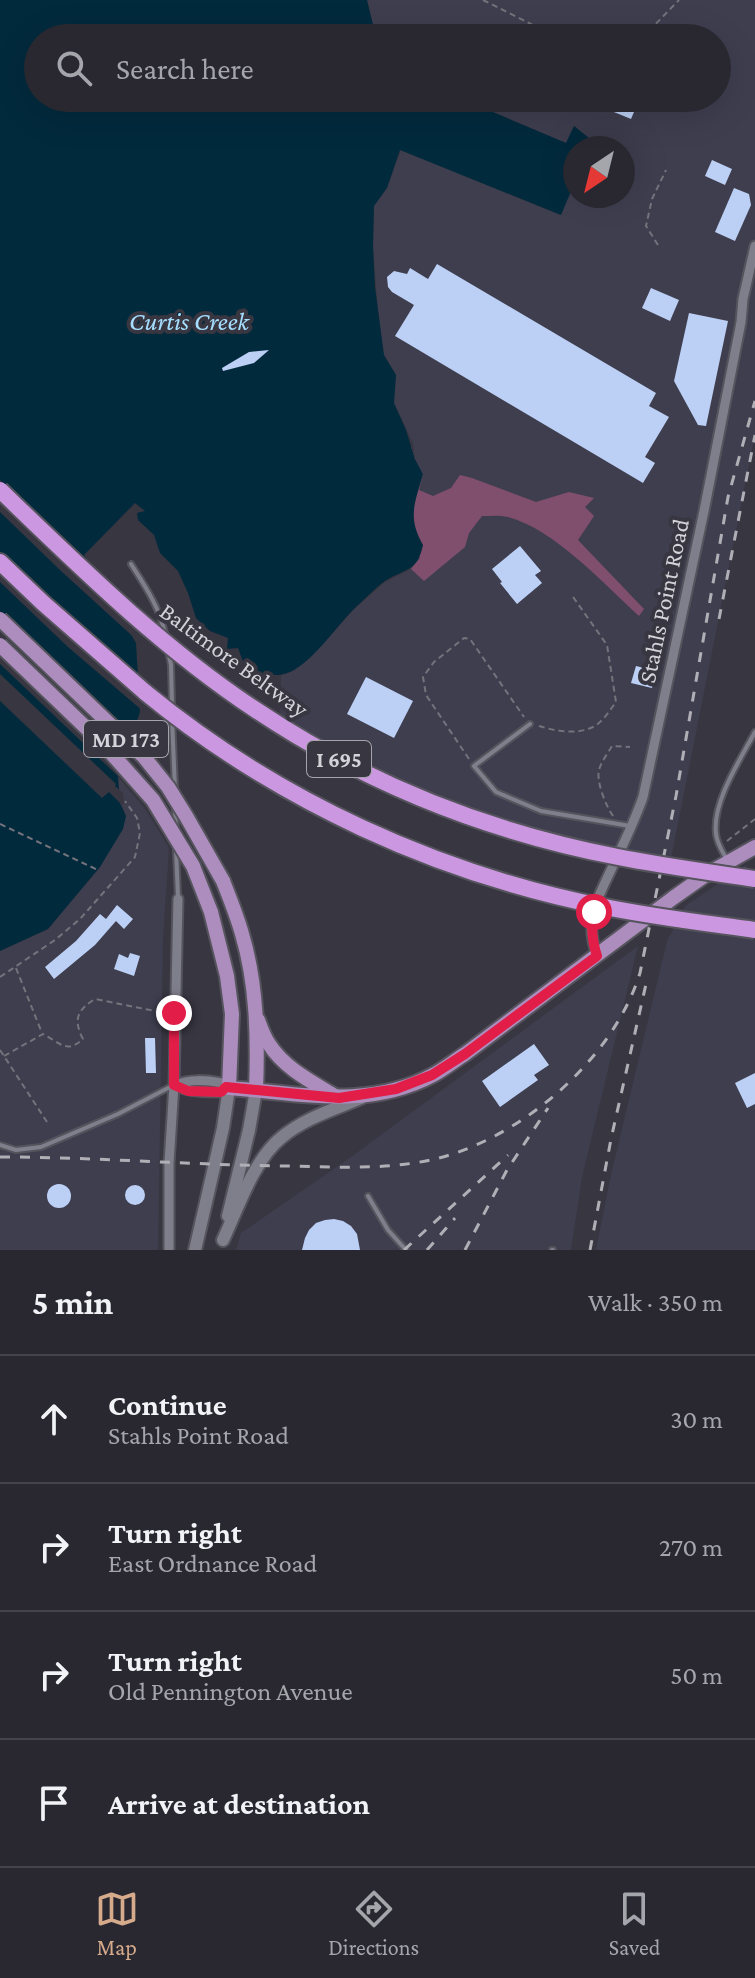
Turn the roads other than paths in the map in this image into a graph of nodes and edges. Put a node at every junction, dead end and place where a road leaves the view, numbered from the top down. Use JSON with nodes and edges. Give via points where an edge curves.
{"nodes":[{"id":1,"x":755,"y":246,"type":"edge"},
{"id":2,"x":0,"y":490,"type":"edge"},
{"id":3,"x":0,"y":562,"type":"edge"},
{"id":4,"x":131,"y":564,"type":"dead end"},
{"id":5,"x":0,"y":619,"type":"edge"},
{"id":6,"x":0,"y":645,"type":"edge"},
{"id":7,"x":530,"y":724,"type":"road end"},
{"id":8,"x":755,"y":732,"type":"edge"},
{"id":9,"x":632,"y":826,"type":"junction"},
{"id":10,"x":755,"y":847,"type":"edge"},
{"id":11,"x":728,"y":862,"type":"junction"},
{"id":12,"x":755,"y":879,"type":"edge"},
{"id":13,"x":178,"y":899,"type":"joint"},
{"id":14,"x":755,"y":930,"type":"edge"},
{"id":15,"x":597,"y":956,"type":"junction"},
{"id":16,"x":255,"y":1012,"type":"junction"},
{"id":17,"x":174,"y":1085,"type":"junction"},
{"id":18,"x":227,"y":1088,"type":"junction"},
{"id":19,"x":256,"y":1090,"type":"junction"},
{"id":20,"x":368,"y":1095,"type":"junction"},
{"id":21,"x":339,"y":1098,"type":"junction"},
{"id":22,"x":0,"y":1145,"type":"edge"},
{"id":23,"x":368,"y":1196,"type":"dead end"},
{"id":24,"x":222,"y":1245,"type":"edge"},
{"id":25,"x":402,"y":1249,"type":"edge"},
{"id":26,"x":169,"y":1250,"type":"edge"},
{"id":27,"x":195,"y":1250,"type":"edge"}],
"edges":[{"from":1,"to":9,"type":"street","name":"Stahls Point Road","via":[[704,511],[643,797]]},
{"from":2,"to":12,"type":"highway","name":"Baltimore Beltway","number":"I 695","bridge":true,"via":[[140,622],[204,674],[256,711],[369,775],[485,823],[617,857]]},
{"from":3,"to":14,"type":"highway","number":"I 695","bridge":true,"via":[[176,718],[347,822],[471,872],[533,890],[604,907]]},
{"from":4,"to":13,"type":"lane","via":[[162,618],[171,665]]},
{"from":5,"to":16,"type":"main road","number":"MD 173","bridge":true,"via":[[144,757],[168,787],[223,881],[243,936]]},
{"from":6,"to":18,"type":"main road","number":"MD 173","bridge":true,"via":[[130,771],[193,866],[227,976],[232,1014]]},
{"from":7,"to":9,"type":"lane","via":[[474,766],[496,792],[541,811]]},
{"from":8,"to":11,"type":"lane","via":[[717,809],[716,834]]},
{"from":9,"to":15,"type":"street","name":"Stahls Point Road","via":[[594,912],[591,928]]},
{"from":10,"to":11,"type":"main road"},
{"from":11,"to":15,"type":"main road"},
{"from":13,"to":17,"type":"street"},
{"from":15,"to":20,"type":"main road","via":[[432,1075]]},
{"from":16,"to":19,"type":"main road","number":"MD 173"},
{"from":16,"to":21,"type":"main road","via":[[278,1055]]},
{"from":17,"to":18,"type":"street","via":[[198,1080]]},
{"from":17,"to":22,"type":"lane","via":[[41,1147],[16,1150]]},
{"from":17,"to":26,"type":"street"},
{"from":18,"to":19,"type":"main road"},
{"from":18,"to":27,"type":"main road","number":"MD 173"},
{"from":19,"to":21,"type":"main road"},
{"from":19,"to":24,"type":"main road","number":"MD 173"},
{"from":20,"to":21,"type":"main road"},
{"from":20,"to":24,"type":"main road","via":[[279,1139],[248,1185]]},
{"from":23,"to":25,"type":"lane"}]}
